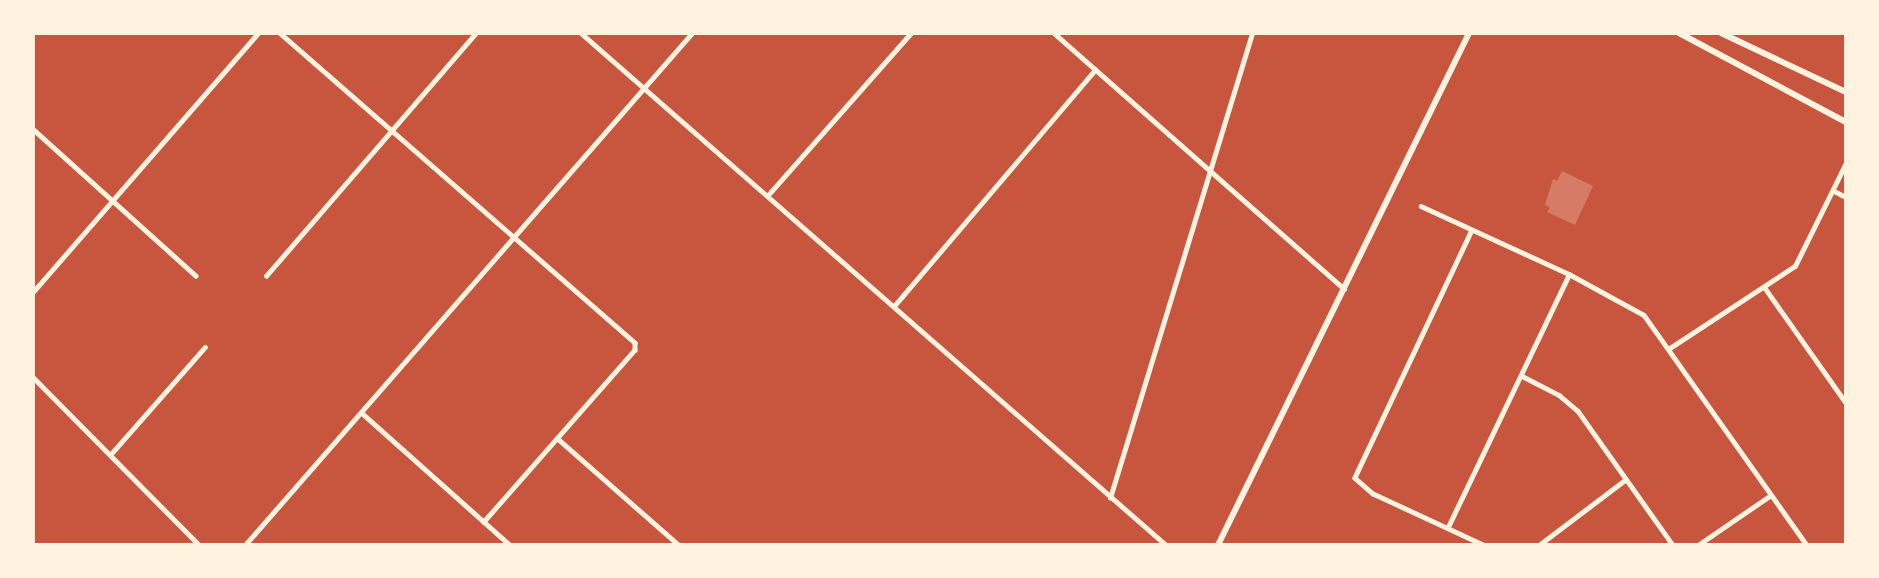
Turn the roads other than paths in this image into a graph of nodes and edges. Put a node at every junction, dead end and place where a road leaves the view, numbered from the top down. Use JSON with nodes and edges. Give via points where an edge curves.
{"nodes":[{"id":1,"x":258,"y":33,"type":"edge"},
{"id":2,"x":281,"y":33,"type":"edge"},
{"id":3,"x":476,"y":33,"type":"edge"},
{"id":4,"x":581,"y":33,"type":"edge"},
{"id":5,"x":692,"y":33,"type":"edge"},
{"id":6,"x":912,"y":33,"type":"edge"},
{"id":7,"x":1054,"y":33,"type":"edge"},
{"id":8,"x":1252,"y":33,"type":"edge"},
{"id":9,"x":1469,"y":33,"type":"edge"},
{"id":10,"x":1679,"y":33,"type":"edge"},
{"id":11,"x":1721,"y":33,"type":"edge"},
{"id":12,"x":1096,"y":70,"type":"junction"},
{"id":13,"x":645,"y":89,"type":"junction"},
{"id":14,"x":1846,"y":92,"type":"edge"},
{"id":15,"x":1846,"y":122,"type":"edge"},
{"id":16,"x":33,"y":129,"type":"edge"},
{"id":17,"x":391,"y":129,"type":"junction"},
{"id":18,"x":1846,"y":163,"type":"edge"},
{"id":19,"x":1211,"y":169,"type":"junction"},
{"id":20,"x":1834,"y":191,"type":"junction"},
{"id":21,"x":769,"y":194,"type":"junction"},
{"id":22,"x":1846,"y":197,"type":"edge"},
{"id":23,"x":114,"y":198,"type":"junction"},
{"id":24,"x":1421,"y":206,"type":"dead end"},
{"id":25,"x":1472,"y":230,"type":"junction"},
{"id":26,"x":515,"y":240,"type":"junction"},
{"id":27,"x":1569,"y":274,"type":"junction"},
{"id":28,"x":197,"y":276,"type":"dead end"},
{"id":29,"x":266,"y":276,"type":"dead end"},
{"id":30,"x":1765,"y":288,"type":"junction"},
{"id":31,"x":1344,"y":289,"type":"junction"},
{"id":32,"x":33,"y":292,"type":"edge"},
{"id":33,"x":895,"y":304,"type":"junction"},
{"id":34,"x":205,"y":347,"type":"dead end"},
{"id":35,"x":1670,"y":348,"type":"junction"},
{"id":36,"x":1522,"y":376,"type":"junction"},
{"id":37,"x":33,"y":377,"type":"edge"},
{"id":38,"x":1846,"y":403,"type":"edge"},
{"id":39,"x":363,"y":414,"type":"junction"},
{"id":40,"x":557,"y":438,"type":"junction"},
{"id":41,"x":111,"y":454,"type":"junction"},
{"id":42,"x":1625,"y":480,"type":"junction"},
{"id":43,"x":1771,"y":495,"type":"junction"},
{"id":44,"x":1110,"y":498,"type":"junction"},
{"id":45,"x":484,"y":522,"type":"junction"},
{"id":46,"x":1448,"y":527,"type":"junction"},
{"id":47,"x":199,"y":545,"type":"edge"},
{"id":48,"x":246,"y":545,"type":"edge"},
{"id":49,"x":510,"y":545,"type":"edge"},
{"id":50,"x":679,"y":545,"type":"edge"},
{"id":51,"x":1166,"y":545,"type":"edge"},
{"id":52,"x":1219,"y":545,"type":"edge"},
{"id":53,"x":1483,"y":545,"type":"edge"},
{"id":54,"x":1539,"y":545,"type":"edge"},
{"id":55,"x":1673,"y":545,"type":"edge"},
{"id":56,"x":1698,"y":545,"type":"edge"},
{"id":57,"x":1807,"y":545,"type":"edge"}],
"edges":[{"from":1,"to":23,"type":"street"},
{"from":2,"to":17,"type":"street"},
{"from":3,"to":17,"type":"street"},
{"from":4,"to":13,"type":"street"},
{"from":5,"to":13,"type":"street"},
{"from":6,"to":21,"type":"street"},
{"from":7,"to":12,"type":"street"},
{"from":8,"to":19,"type":"street"},
{"from":9,"to":31,"type":"main road"},
{"from":10,"to":15,"type":"main road"},
{"from":11,"to":14,"type":"main road"},
{"from":12,"to":19,"type":"street"},
{"from":12,"to":33,"type":"street"},
{"from":13,"to":21,"type":"street"},
{"from":13,"to":26,"type":"street"},
{"from":16,"to":23,"type":"street"},
{"from":17,"to":26,"type":"street"},
{"from":17,"to":29,"type":"street"},
{"from":18,"to":20,"type":"street"},
{"from":19,"to":31,"type":"street"},
{"from":19,"to":44,"type":"street"},
{"from":20,"to":22,"type":"street"},
{"from":20,"to":30,"type":"street","via":[[1795,265]]},
{"from":21,"to":33,"type":"street"},
{"from":23,"to":28,"type":"street"},
{"from":23,"to":32,"type":"street"},
{"from":24,"to":25,"type":"street"},
{"from":25,"to":27,"type":"street"},
{"from":25,"to":46,"type":"street","via":[[1355,473],[1361,487]]},
{"from":26,"to":39,"type":"street"},
{"from":26,"to":40,"type":"street","via":[[635,343],[635,350]]},
{"from":27,"to":35,"type":"street","via":[[1634,307]]},
{"from":27,"to":36,"type":"street"},
{"from":30,"to":35,"type":"street"},
{"from":30,"to":38,"type":"street"},
{"from":31,"to":52,"type":"main road"},
{"from":33,"to":44,"type":"street"},
{"from":34,"to":41,"type":"street"},
{"from":35,"to":43,"type":"street"},
{"from":36,"to":42,"type":"street","via":[[1569,402]]},
{"from":36,"to":46,"type":"street"},
{"from":37,"to":41,"type":"street"},
{"from":39,"to":45,"type":"street"},
{"from":39,"to":48,"type":"street"},
{"from":40,"to":45,"type":"street"},
{"from":40,"to":50,"type":"street"},
{"from":41,"to":47,"type":"street"},
{"from":42,"to":54,"type":"street"},
{"from":42,"to":55,"type":"street"},
{"from":43,"to":56,"type":"street"},
{"from":43,"to":57,"type":"street"},
{"from":44,"to":51,"type":"street"},
{"from":45,"to":49,"type":"street"},
{"from":46,"to":53,"type":"street"}]}
